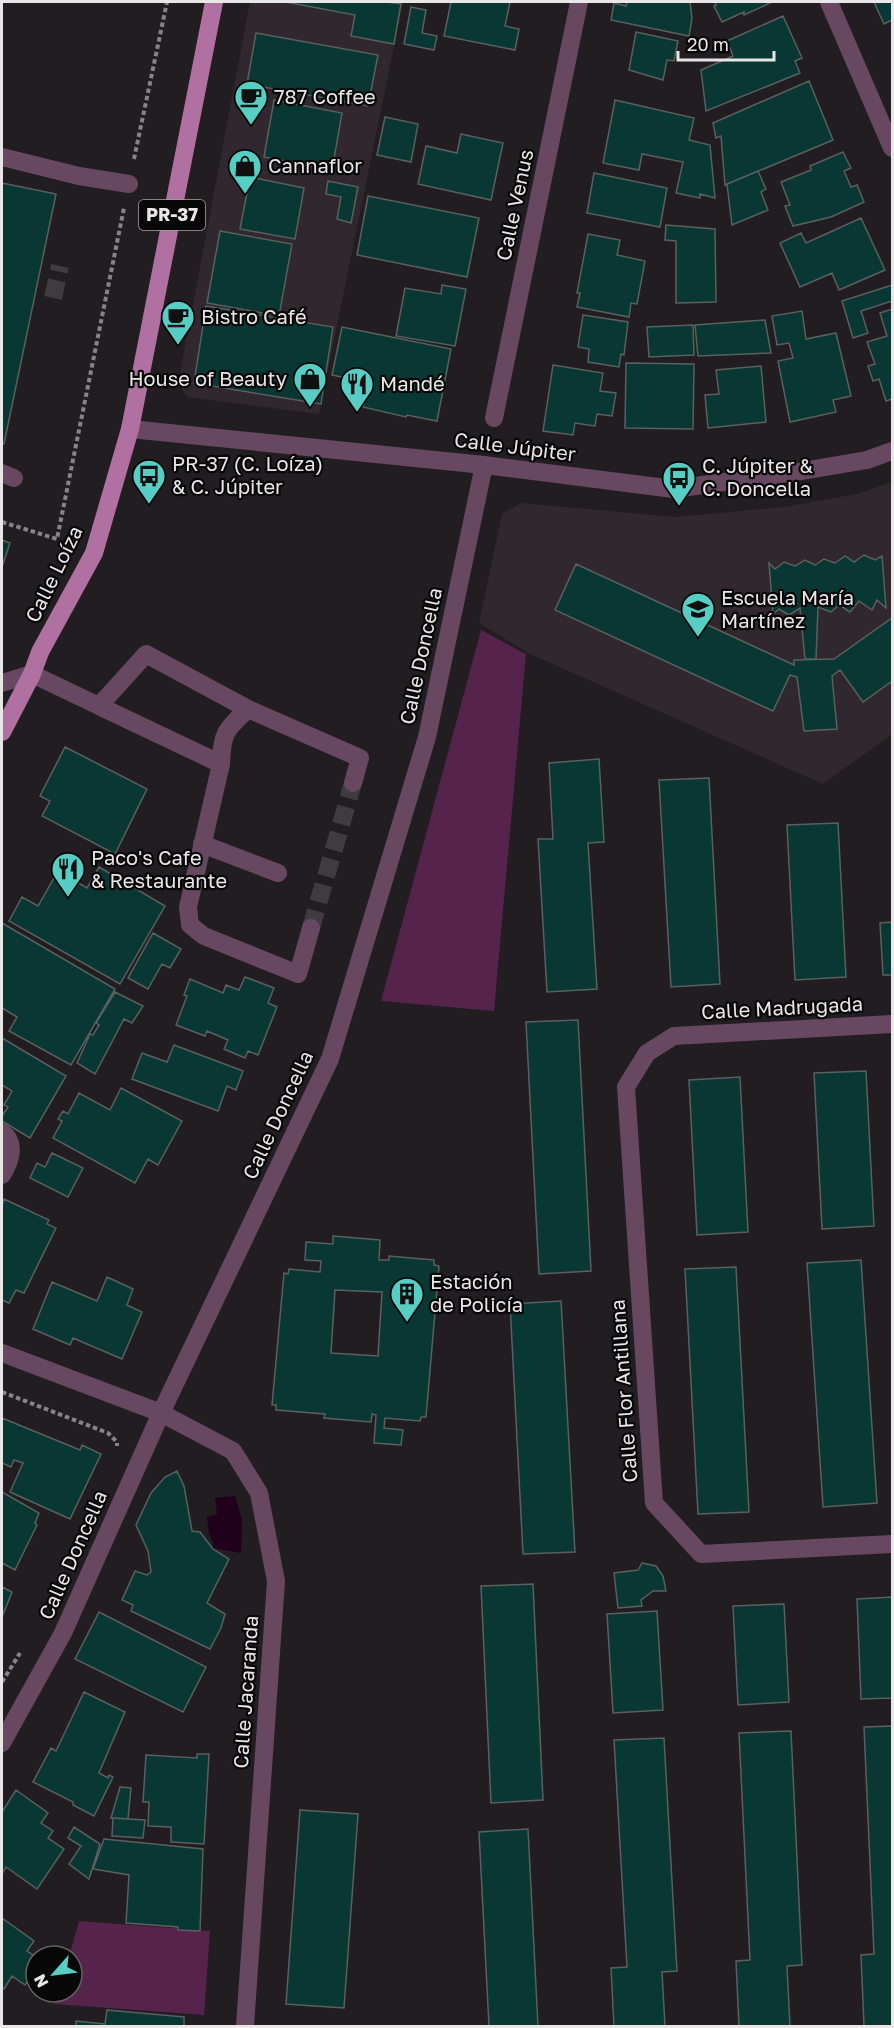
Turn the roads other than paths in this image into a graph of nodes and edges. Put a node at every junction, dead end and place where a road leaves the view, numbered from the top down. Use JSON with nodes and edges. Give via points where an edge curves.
{"nodes":[{"id":1,"x":214,"y":2,"type":"edge"},
{"id":2,"x":579,"y":2,"type":"edge"},
{"id":3,"x":829,"y":2,"type":"edge"},
{"id":4,"x":892,"y":147,"type":"edge"},
{"id":5,"x":2,"y":157,"type":"edge"},
{"id":6,"x":129,"y":184,"type":"road end"},
{"id":7,"x":494,"y":418,"type":"dead end"},
{"id":8,"x":130,"y":429,"type":"junction"},
{"id":9,"x":892,"y":451,"type":"edge"},
{"id":10,"x":484,"y":465,"type":"junction"},
{"id":11,"x":32,"y":674,"type":"junction"},
{"id":12,"x":2,"y":683,"type":"edge"},
{"id":13,"x":99,"y":706,"type":"junction"},
{"id":14,"x":248,"y":709,"type":"junction"},
{"id":15,"x":2,"y":732,"type":"edge"},
{"id":16,"x":221,"y":764,"type":"junction"},
{"id":17,"x":353,"y":783,"type":"tunnel mouth"},
{"id":18,"x":202,"y":844,"type":"junction"},
{"id":19,"x":278,"y":873,"type":"dead end"},
{"id":20,"x":311,"y":928,"type":"tunnel mouth"},
{"id":21,"x":892,"y":1024,"type":"edge"},
{"id":22,"x":674,"y":1036,"type":"joint"},
{"id":23,"x":2,"y":1132,"type":"edge"},
{"id":24,"x":2,"y":1175,"type":"edge"},
{"id":25,"x":2,"y":1353,"type":"edge"},
{"id":26,"x":161,"y":1413,"type":"junction"},
{"id":27,"x":892,"y":1544,"type":"edge"},
{"id":28,"x":2,"y":1743,"type":"edge"},
{"id":29,"x":245,"y":2026,"type":"edge"}],
"edges":[{"from":1,"to":8,"type":"main road","number":"PR-37"},
{"from":2,"to":7,"type":"street","name":"Calle Venus"},
{"from":3,"to":4,"type":"street"},
{"from":5,"to":6,"type":"street"},
{"from":8,"to":10,"type":"street","name":"Calle Júpiter"},
{"from":8,"to":11,"type":"main road","name":"Calle Loíza","number":"PR-37","via":[[94,553]]},
{"from":9,"to":10,"type":"street","name":"Calle Júpiter","via":[[867,460],[674,489]]},
{"from":10,"to":26,"type":"street","name":"Calle Doncella","via":[[427,737],[330,1059]]},
{"from":11,"to":12,"type":"street"},
{"from":11,"to":13,"type":"street"},
{"from":11,"to":15,"type":"main road","name":"Calle Loíza","number":"PR-37"},
{"from":13,"to":14,"type":"street","via":[[146,654]]},
{"from":13,"to":16,"type":"street"},
{"from":14,"to":16,"type":"street","via":[[228,727],[222,741]]},
{"from":14,"to":17,"type":"street","via":[[360,758]]},
{"from":16,"to":18,"type":"street"},
{"from":18,"to":19,"type":"street"},
{"from":18,"to":20,"type":"street","via":[[188,907],[190,925],[204,936],[298,974]]},
{"from":21,"to":22,"type":"street","name":"Calle Madrugada"},
{"from":22,"to":27,"type":"street","name":"Calle Flor Antillana","via":[[647,1053],[626,1086],[654,1503],[701,1554]]},
{"from":23,"to":24,"type":"street","via":[[11,1151]]},
{"from":25,"to":26,"type":"street","name":"Calle Jacaranda"},
{"from":26,"to":28,"type":"street","name":"Calle Doncella","via":[[63,1633]]},
{"from":26,"to":29,"type":"street","name":"Calle Jacaranda","via":[[233,1451],[260,1493],[276,1581]]}]}
